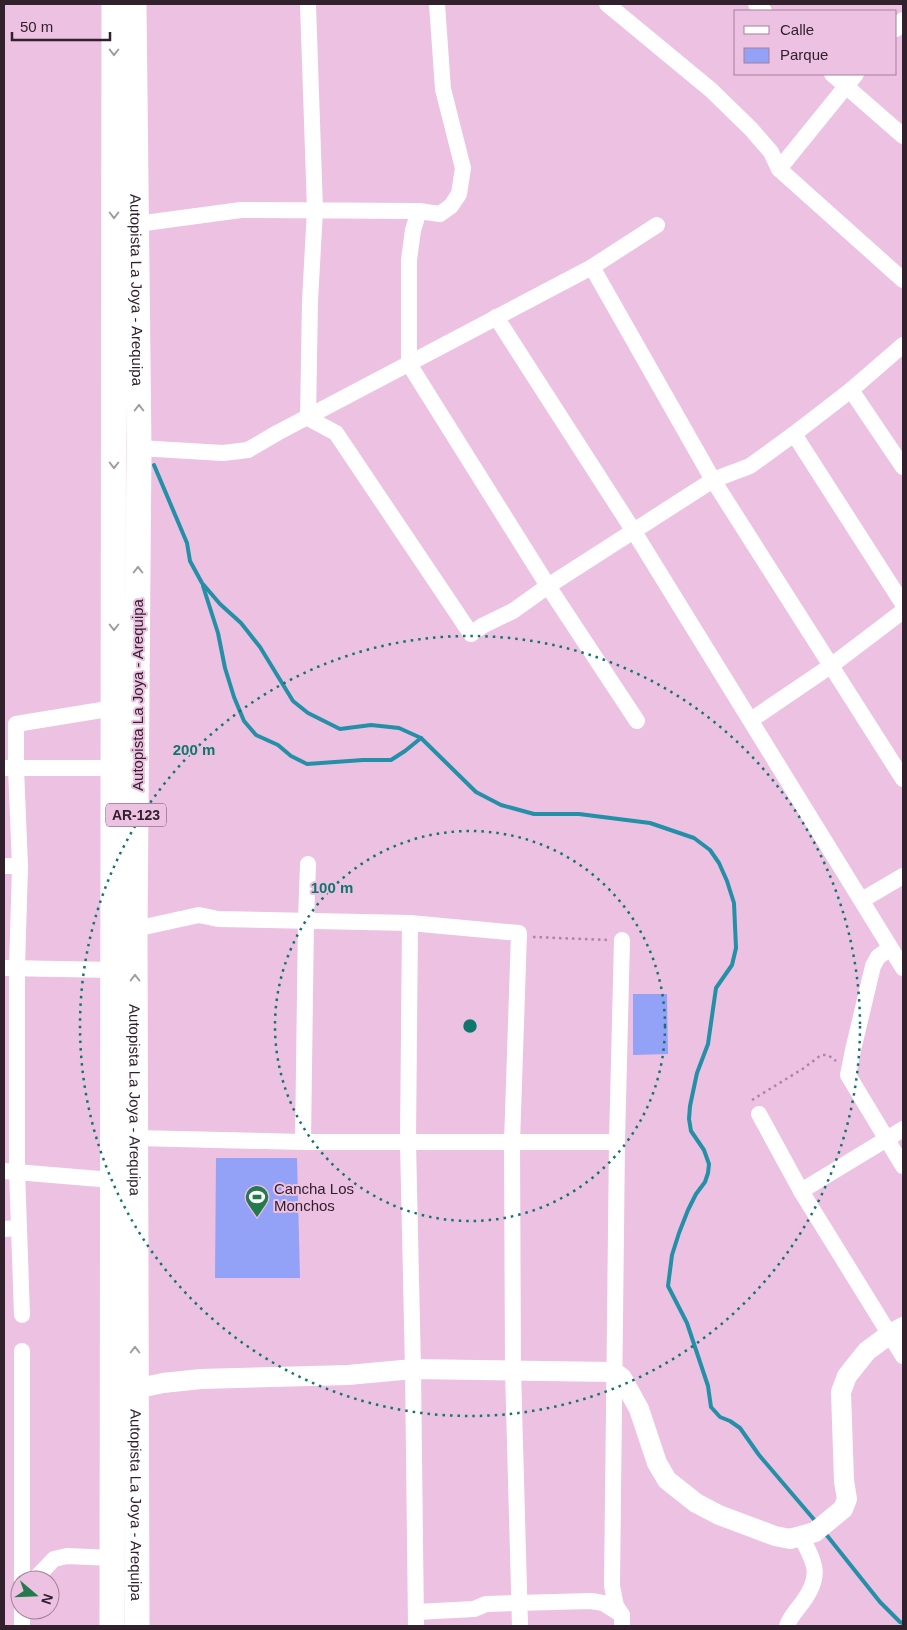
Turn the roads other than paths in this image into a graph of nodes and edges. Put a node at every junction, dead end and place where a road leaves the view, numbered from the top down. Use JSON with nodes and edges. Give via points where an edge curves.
{"nodes":[{"id":1,"x":114,"y":4,"type":"edge"},
{"id":2,"x":134,"y":4,"type":"edge"},
{"id":3,"x":308,"y":4,"type":"edge"},
{"id":4,"x":436,"y":4,"type":"edge"},
{"id":5,"x":607,"y":4,"type":"edge"},
{"id":6,"x":835,"y":75,"type":"edge"},
{"id":7,"x":850,"y":80,"type":"edge"},
{"id":8,"x":903,"y":136,"type":"edge"},
{"id":9,"x":779,"y":169,"type":"junction"},
{"id":10,"x":315,"y":210,"type":"junction"},
{"id":11,"x":419,"y":210,"type":"junction"},
{"id":12,"x":137,"y":224,"type":"junction"},
{"id":13,"x":657,"y":224,"type":"dead end"},
{"id":14,"x":592,"y":267,"type":"junction"},
{"id":15,"x":903,"y":280,"type":"edge"},
{"id":16,"x":496,"y":317,"type":"junction"},
{"id":17,"x":903,"y":345,"type":"edge"},
{"id":18,"x":409,"y":364,"type":"junction"},
{"id":19,"x":851,"y":390,"type":"junction"},
{"id":20,"x":308,"y":418,"type":"junction"},
{"id":21,"x":794,"y":434,"type":"junction"},
{"id":22,"x":139,"y":448,"type":"junction"},
{"id":23,"x":903,"y":467,"type":"edge"},
{"id":24,"x":713,"y":480,"type":"junction"},
{"id":25,"x":633,"y":530,"type":"junction"},
{"id":26,"x":548,"y":586,"type":"junction"},
{"id":27,"x":903,"y":604,"type":"edge"},
{"id":28,"x":903,"y":611,"type":"edge"},
{"id":29,"x":832,"y":665,"type":"junction"},
{"id":30,"x":114,"y":708,"type":"junction"},
{"id":31,"x":751,"y":720,"type":"junction"},
{"id":32,"x":637,"y":721,"type":"dead end"},
{"id":33,"x":10,"y":768,"type":"edge"},
{"id":34,"x":114,"y":768,"type":"junction"},
{"id":35,"x":903,"y":779,"type":"edge"},
{"id":36,"x":308,"y":864,"type":"dead end"},
{"id":37,"x":12,"y":866,"type":"edge"},
{"id":38,"x":903,"y":876,"type":"edge"},
{"id":39,"x":862,"y":900,"type":"junction"},
{"id":40,"x":306,"y":920,"type":"junction"},
{"id":41,"x":410,"y":923,"type":"junction"},
{"id":42,"x":135,"y":929,"type":"junction"},
{"id":43,"x":622,"y":940,"type":"road end"},
{"id":44,"x":890,"y":948,"type":"junction"},
{"id":45,"x":10,"y":968,"type":"edge"},
{"id":46,"x":903,"y":968,"type":"edge"},
{"id":47,"x":114,"y":970,"type":"junction"},
{"id":48,"x":11,"y":1070,"type":"edge"},
{"id":49,"x":755,"y":1107,"type":"road end"},
{"id":50,"x":903,"y":1129,"type":"edge"},
{"id":51,"x":136,"y":1138,"type":"junction"},
{"id":52,"x":887,"y":1139,"type":"junction"},
{"id":53,"x":303,"y":1142,"type":"junction"},
{"id":54,"x":408,"y":1142,"type":"junction"},
{"id":55,"x":617,"y":1142,"type":"junction"},
{"id":56,"x":512,"y":1143,"type":"junction"},
{"id":57,"x":903,"y":1166,"type":"edge"},
{"id":58,"x":10,"y":1171,"type":"edge"},
{"id":59,"x":112,"y":1180,"type":"junction"},
{"id":60,"x":801,"y":1191,"type":"junction"},
{"id":61,"x":11,"y":1229,"type":"edge"},
{"id":62,"x":22,"y":1315,"type":"dead end"},
{"id":63,"x":897,"y":1330,"type":"edge"},
{"id":64,"x":22,"y":1351,"type":"dead end"},
{"id":65,"x":903,"y":1356,"type":"edge"},
{"id":66,"x":413,"y":1369,"type":"junction"},
{"id":67,"x":514,"y":1370,"type":"junction"},
{"id":68,"x":614,"y":1372,"type":"junction"},
{"id":69,"x":135,"y":1389,"type":"junction"},
{"id":70,"x":801,"y":1537,"type":"junction"},
{"id":71,"x":112,"y":1558,"type":"junction"},
{"id":72,"x":22,"y":1570,"type":"edge"},
{"id":73,"x":44,"y":1570,"type":"edge"},
{"id":74,"x":520,"y":1604,"type":"junction"},
{"id":75,"x":416,"y":1619,"type":"edge"},
{"id":76,"x":622,"y":1621,"type":"edge"},
{"id":77,"x":112,"y":1626,"type":"edge"},
{"id":78,"x":137,"y":1626,"type":"edge"},
{"id":79,"x":520,"y":1626,"type":"edge"},
{"id":80,"x":787,"y":1626,"type":"edge"}],
"edges":[{"from":1,"to":30,"type":"main road","name":"Autopista La Joya - Arequipa","number":"AR-123","one_way":true},
{"from":2,"to":12,"type":"main road","name":"Autopista La Joya - Arequipa","number":"AR-123"},
{"from":3,"to":10,"type":"street"},
{"from":4,"to":11,"type":"street","via":[[443,89],[463,168],[459,194],[452,206],[440,214]]},
{"from":5,"to":9,"type":"street","via":[[731,109],[771,152]]},
{"from":6,"to":7,"type":"street"},
{"from":7,"to":8,"type":"street"},
{"from":7,"to":9,"type":"street"},
{"from":9,"to":15,"type":"street"},
{"from":10,"to":11,"type":"street"},
{"from":10,"to":12,"type":"street","via":[[241,210]]},
{"from":10,"to":20,"type":"street"},
{"from":11,"to":18,"type":"street","via":[[409,260]]},
{"from":22,"to":12,"type":"main road","name":"Autopista La Joya - Arequipa","number":"AR-123","one_way":true},
{"from":13,"to":14,"type":"street"},
{"from":14,"to":16,"type":"street"},
{"from":14,"to":24,"type":"street"},
{"from":16,"to":18,"type":"street"},
{"from":16,"to":25,"type":"street"},
{"from":17,"to":19,"type":"street"},
{"from":18,"to":20,"type":"street"},
{"from":18,"to":26,"type":"street"},
{"from":19,"to":21,"type":"street"},
{"from":19,"to":23,"type":"street"},
{"from":20,"to":22,"type":"street","via":[[248,450],[223,453]]},
{"from":20,"to":26,"type":"street","via":[[336,433],[471,634],[513,611]]},
{"from":21,"to":24,"type":"street","via":[[750,466]]},
{"from":21,"to":27,"type":"street"},
{"from":42,"to":22,"type":"main road","name":"Autopista La Joya - Arequipa","number":"AR-123","one_way":true},
{"from":24,"to":25,"type":"street"},
{"from":24,"to":29,"type":"street"},
{"from":25,"to":26,"type":"street"},
{"from":25,"to":31,"type":"street"},
{"from":26,"to":32,"type":"street"},
{"from":28,"to":29,"type":"street"},
{"from":29,"to":31,"type":"street"},
{"from":29,"to":35,"type":"street"},
{"from":30,"to":33,"type":"street","via":[[16,724]]},
{"from":30,"to":34,"type":"main road","name":"Autopista La Joya - Arequipa","number":"AR-123"},
{"from":31,"to":39,"type":"street"},
{"from":33,"to":34,"type":"street"},
{"from":33,"to":37,"type":"street"},
{"from":34,"to":47,"type":"main road","name":"Autopista La Joya - Arequipa","number":"AR-123"},
{"from":36,"to":40,"type":"street"},
{"from":37,"to":45,"type":"street"},
{"from":38,"to":39,"type":"street"},
{"from":39,"to":44,"type":"street"},
{"from":40,"to":41,"type":"street"},
{"from":40,"to":42,"type":"street","via":[[218,919],[199,915]]},
{"from":40,"to":53,"type":"street"},
{"from":41,"to":54,"type":"street"},
{"from":41,"to":56,"type":"street","via":[[519,933]]},
{"from":51,"to":42,"type":"main road","name":"Autopista La Joya - Arequipa","number":"AR-123","one_way":true},
{"from":43,"to":55,"type":"street"},
{"from":44,"to":46,"type":"street"},
{"from":44,"to":52,"type":"street","via":[[878,957],[873,966],[848,1075]]},
{"from":45,"to":47,"type":"street"},
{"from":45,"to":48,"type":"street"},
{"from":47,"to":59,"type":"main road","name":"Autopista La Joya - Arequipa","number":"AR-123"},
{"from":48,"to":58,"type":"street"},
{"from":49,"to":60,"type":"street"},
{"from":50,"to":52,"type":"street"},
{"from":51,"to":53,"type":"street"},
{"from":69,"to":51,"type":"main road","name":"Autopista La Joya - Arequipa","number":"AR-123","one_way":true},
{"from":52,"to":57,"type":"street"},
{"from":52,"to":60,"type":"street"},
{"from":53,"to":54,"type":"street"},
{"from":54,"to":56,"type":"street"},
{"from":54,"to":66,"type":"street"},
{"from":55,"to":56,"type":"street"},
{"from":55,"to":68,"type":"street"},
{"from":56,"to":67,"type":"street"},
{"from":58,"to":59,"type":"street"},
{"from":58,"to":61,"type":"street"},
{"from":59,"to":71,"type":"main road","name":"Autopista La Joya - Arequipa","number":"AR-123"},
{"from":60,"to":63,"type":"street"},
{"from":61,"to":62,"type":"street"},
{"from":63,"to":65,"type":"street"},
{"from":63,"to":70,"type":"street","via":[[868,1351],[847,1376],[841,1392],[847,1499],[843,1509],[815,1532]]},
{"from":64,"to":72,"type":"street"},
{"from":66,"to":67,"type":"street"},
{"from":66,"to":69,"type":"street","via":[[348,1375],[201,1379],[163,1382]]},
{"from":66,"to":75,"type":"street"},
{"from":67,"to":68,"type":"street"},
{"from":67,"to":74,"type":"street"},
{"from":68,"to":70,"type":"street","via":[[622,1378],[639,1409],[657,1464],[667,1480],[696,1503],[719,1515],[775,1536],[790,1540]]},
{"from":68,"to":76,"type":"street","via":[[612,1586]]},
{"from":69,"to":78,"type":"main road","name":"Autopista La Joya - Arequipa","number":"AR-123"},
{"from":70,"to":80,"type":"street","via":[[813,1559],[814,1583]]},
{"from":71,"to":73,"type":"street","via":[[67,1556],[54,1559]]},
{"from":71,"to":77,"type":"main road","name":"Autopista La Joya - Arequipa","number":"AR-123"},
{"from":74,"to":75,"type":"street","via":[[486,1604]]},
{"from":74,"to":76,"type":"street","via":[[591,1601],[603,1603]]},
{"from":74,"to":79,"type":"street"}]}
